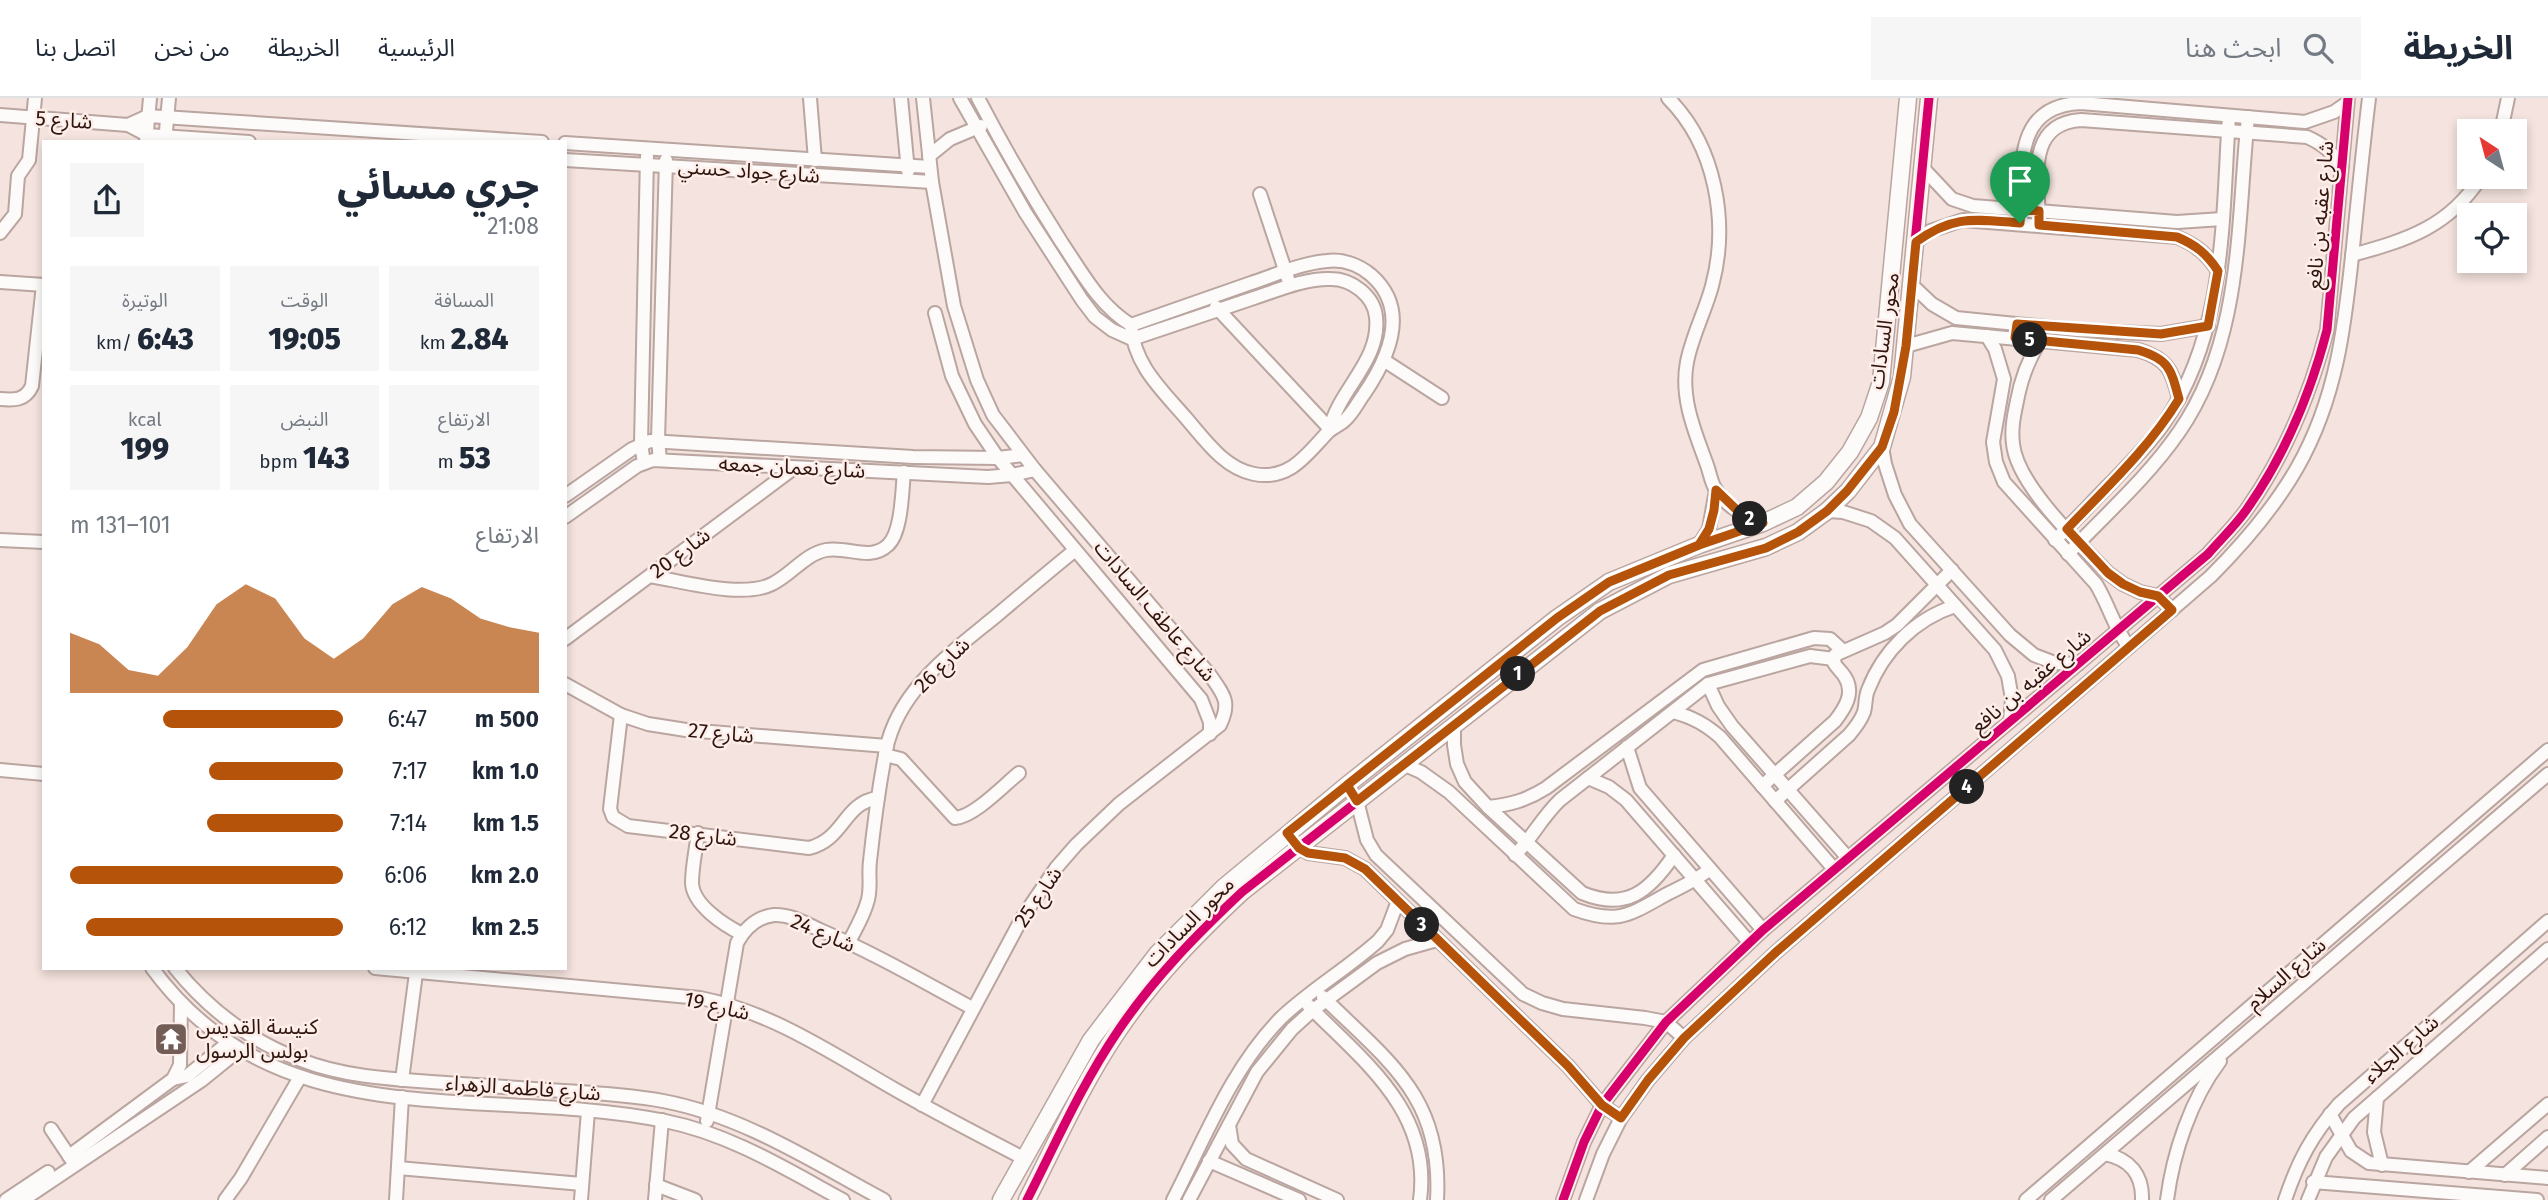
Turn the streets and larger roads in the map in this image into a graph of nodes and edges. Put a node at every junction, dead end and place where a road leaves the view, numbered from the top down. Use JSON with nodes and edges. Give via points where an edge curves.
{"nodes":[{"id":1,"x":34,"y":98,"type":"edge"},
{"id":2,"x":150,"y":98,"type":"edge"},
{"id":3,"x":169,"y":98,"type":"edge"},
{"id":4,"x":810,"y":98,"type":"edge"},
{"id":5,"x":901,"y":98,"type":"edge"},
{"id":6,"x":923,"y":98,"type":"edge"},
{"id":7,"x":960,"y":98,"type":"edge"},
{"id":8,"x":978,"y":98,"type":"edge"},
{"id":9,"x":1668,"y":98,"type":"edge"},
{"id":10,"x":1908,"y":98,"type":"edge"},
{"id":11,"x":2369,"y":98,"type":"edge"},
{"id":12,"x":2508,"y":98,"type":"edge"},
{"id":13,"x":1929,"y":99,"type":"edge"},
{"id":14,"x":2348,"y":101,"type":"edge"},
{"id":15,"x":0,"y":115,"type":"edge"},
{"id":16,"x":148,"y":116,"type":"junction"},
{"id":17,"x":2228,"y":116,"type":"junction"},
{"id":18,"x":33,"y":117,"type":"junction"},
{"id":19,"x":167,"y":117,"type":"junction"},
{"id":20,"x":2248,"y":117,"type":"junction"},
{"id":21,"x":2504,"y":119,"type":"edge"},
{"id":22,"x":990,"y":121,"type":"junction"},
{"id":23,"x":128,"y":125,"type":"junction"},
{"id":24,"x":976,"y":129,"type":"junction"},
{"id":25,"x":2228,"y":131,"type":"junction"},
{"id":26,"x":2247,"y":132,"type":"junction"},
{"id":27,"x":146,"y":139,"type":"edge"},
{"id":28,"x":165,"y":139,"type":"edge"},
{"id":29,"x":193,"y":140,"type":"edge"},
{"id":30,"x":512,"y":140,"type":"edge"},
{"id":31,"x":567,"y":143,"type":"edge"},
{"id":32,"x":648,"y":149,"type":"junction"},
{"id":33,"x":666,"y":150,"type":"junction"},
{"id":34,"x":567,"y":160,"type":"edge"},
{"id":35,"x":815,"y":160,"type":"junction"},
{"id":36,"x":930,"y":162,"type":"junction"},
{"id":37,"x":647,"y":164,"type":"junction"},
{"id":38,"x":665,"y":166,"type":"junction"},
{"id":39,"x":907,"y":166,"type":"junction"},
{"id":40,"x":2342,"y":166,"type":"junction"},
{"id":41,"x":1922,"y":167,"type":"junction"},
{"id":42,"x":909,"y":181,"type":"junction"},
{"id":43,"x":932,"y":183,"type":"junction"},
{"id":44,"x":2473,"y":189,"type":"edge"},
{"id":45,"x":1260,"y":194,"type":"dead end"},
{"id":46,"x":2021,"y":209,"type":"junction"},
{"id":47,"x":2039,"y":211,"type":"junction"},
{"id":48,"x":2222,"y":219,"type":"junction"},
{"id":49,"x":2020,"y":223,"type":"junction"},
{"id":50,"x":2039,"y":225,"type":"junction"},
{"id":51,"x":0,"y":233,"type":"edge"},
{"id":52,"x":1916,"y":242,"type":"junction"},
{"id":53,"x":2352,"y":254,"type":"junction"},
{"id":54,"x":1285,"y":271,"type":"junction"},
{"id":55,"x":2218,"y":271,"type":"junction"},
{"id":56,"x":0,"y":282,"type":"edge"},
{"id":57,"x":42,"y":285,"type":"edge"},
{"id":58,"x":1912,"y":285,"type":"junction"},
{"id":59,"x":1290,"y":286,"type":"junction"},
{"id":60,"x":42,"y":294,"type":"edge"},
{"id":61,"x":1208,"y":298,"type":"junction"},
{"id":62,"x":1219,"y":310,"type":"junction"},
{"id":63,"x":935,"y":313,"type":"dead end"},
{"id":64,"x":2017,"y":324,"type":"junction"},
{"id":65,"x":1131,"y":325,"type":"junction"},
{"id":66,"x":2208,"y":326,"type":"junction"},
{"id":67,"x":1987,"y":336,"type":"junction"},
{"id":68,"x":2015,"y":338,"type":"junction"},
{"id":69,"x":1132,"y":339,"type":"junction"},
{"id":70,"x":2040,"y":341,"type":"junction"},
{"id":71,"x":1906,"y":346,"type":"junction"},
{"id":72,"x":1385,"y":361,"type":"junction"},
{"id":73,"x":1441,"y":398,"type":"dead end"},
{"id":74,"x":0,"y":399,"type":"edge"},
{"id":75,"x":2179,"y":399,"type":"junction"},
{"id":76,"x":0,"y":405,"type":"edge"},
{"id":77,"x":993,"y":415,"type":"junction"},
{"id":78,"x":975,"y":424,"type":"junction"},
{"id":79,"x":1331,"y":429,"type":"junction"},
{"id":80,"x":657,"y":440,"type":"junction"},
{"id":81,"x":641,"y":444,"type":"junction"},
{"id":82,"x":1882,"y":447,"type":"junction"},
{"id":83,"x":1023,"y":455,"type":"junction"},
{"id":84,"x":998,"y":458,"type":"junction"},
{"id":85,"x":660,"y":460,"type":"junction"},
{"id":86,"x":644,"y":463,"type":"junction"},
{"id":87,"x":794,"y":468,"type":"junction"},
{"id":88,"x":1035,"y":470,"type":"junction"},
{"id":89,"x":904,"y":472,"type":"junction"},
{"id":90,"x":1012,"y":475,"type":"junction"},
{"id":91,"x":1716,"y":490,"type":"junction"},
{"id":92,"x":567,"y":495,"type":"edge"},
{"id":93,"x":1827,"y":511,"type":"junction"},
{"id":94,"x":567,"y":516,"type":"edge"},
{"id":95,"x":1763,"y":523,"type":"junction"},
{"id":96,"x":2067,"y":529,"type":"junction"},
{"id":97,"x":0,"y":540,"type":"edge"},
{"id":98,"x":2055,"y":540,"type":"junction"},
{"id":99,"x":42,"y":542,"type":"edge"},
{"id":100,"x":2079,"y":543,"type":"junction"},
{"id":101,"x":1699,"y":545,"type":"junction"},
{"id":102,"x":1074,"y":551,"type":"junction"},
{"id":103,"x":2068,"y":554,"type":"junction"},
{"id":104,"x":1952,"y":570,"type":"junction"},
{"id":105,"x":650,"y":576,"type":"junction"},
{"id":106,"x":1936,"y":584,"type":"junction"},
{"id":107,"x":2158,"y":596,"type":"junction"},
{"id":108,"x":1955,"y":606,"type":"junction"},
{"id":109,"x":2172,"y":610,"type":"junction"},
{"id":110,"x":2116,"y":631,"type":"junction"},
{"id":111,"x":567,"y":638,"type":"edge"},
{"id":112,"x":2129,"y":647,"type":"junction"},
{"id":113,"x":1838,"y":654,"type":"junction"},
{"id":114,"x":2078,"y":664,"type":"junction"},
{"id":115,"x":1708,"y":684,"type":"junction"},
{"id":116,"x":567,"y":685,"type":"edge"},
{"id":117,"x":1849,"y":689,"type":"junction"},
{"id":118,"x":1867,"y":692,"type":"junction"},
{"id":119,"x":1673,"y":712,"type":"junction"},
{"id":120,"x":621,"y":715,"type":"junction"},
{"id":121,"x":2010,"y":721,"type":"junction"},
{"id":122,"x":1454,"y":726,"type":"junction"},
{"id":123,"x":1210,"y":734,"type":"junction"},
{"id":124,"x":1627,"y":747,"type":"junction"},
{"id":125,"x":886,"y":750,"type":"junction"},
{"id":126,"x":2548,"y":750,"type":"edge"},
{"id":127,"x":1405,"y":765,"type":"junction"},
{"id":128,"x":0,"y":770,"type":"edge"},
{"id":129,"x":1019,"y":773,"type":"dead end"},
{"id":130,"x":42,"y":774,"type":"edge"},
{"id":131,"x":2548,"y":774,"type":"edge"},
{"id":132,"x":1775,"y":775,"type":"junction"},
{"id":133,"x":1588,"y":778,"type":"junction"},
{"id":134,"x":1347,"y":785,"type":"junction"},
{"id":135,"x":1762,"y":786,"type":"junction"},
{"id":136,"x":1788,"y":790,"type":"junction"},
{"id":137,"x":878,"y":798,"type":"junction"},
{"id":138,"x":1357,"y":801,"type":"junction"},
{"id":139,"x":1775,"y":801,"type":"junction"},
{"id":140,"x":1488,"y":807,"type":"junction"},
{"id":141,"x":698,"y":833,"type":"junction"},
{"id":142,"x":1287,"y":833,"type":"junction"},
{"id":143,"x":1526,"y":843,"type":"junction"},
{"id":144,"x":1299,"y":848,"type":"junction"},
{"id":145,"x":1515,"y":855,"type":"junction"},
{"id":146,"x":1674,"y":855,"type":"junction"},
{"id":147,"x":1848,"y":858,"type":"junction"},
{"id":148,"x":1710,"y":869,"type":"junction"},
{"id":149,"x":1834,"y":869,"type":"junction"},
{"id":150,"x":1696,"y":880,"type":"junction"},
{"id":151,"x":1398,"y":901,"type":"junction"},
{"id":152,"x":2548,"y":921,"type":"edge"},
{"id":153,"x":1763,"y":930,"type":"junction"},
{"id":154,"x":742,"y":934,"type":"junction"},
{"id":155,"x":1437,"y":940,"type":"junction"},
{"id":156,"x":849,"y":942,"type":"junction"},
{"id":157,"x":1749,"y":942,"type":"junction"},
{"id":158,"x":2548,"y":949,"type":"edge"},
{"id":159,"x":154,"y":970,"type":"edge"},
{"id":160,"x":177,"y":970,"type":"edge"},
{"id":161,"x":391,"y":970,"type":"edge"},
{"id":162,"x":416,"y":973,"type":"junction"},
{"id":163,"x":1316,"y":990,"type":"junction"},
{"id":164,"x":1303,"y":1000,"type":"junction"},
{"id":165,"x":1326,"y":1000,"type":"junction"},
{"id":166,"x":728,"y":1003,"type":"junction"},
{"id":167,"x":181,"y":1004,"type":"junction"},
{"id":168,"x":972,"y":1008,"type":"junction"},
{"id":169,"x":1313,"y":1010,"type":"junction"},
{"id":170,"x":1666,"y":1022,"type":"junction"},
{"id":171,"x":2223,"y":1028,"type":"junction"},
{"id":172,"x":1684,"y":1038,"type":"junction"},
{"id":173,"x":2235,"y":1042,"type":"junction"},
{"id":174,"x":233,"y":1046,"type":"junction"},
{"id":175,"x":300,"y":1077,"type":"junction"},
{"id":176,"x":173,"y":1079,"type":"junction"},
{"id":177,"x":402,"y":1080,"type":"junction"},
{"id":178,"x":401,"y":1097,"type":"junction"},
{"id":179,"x":2377,"y":1098,"type":"junction"},
{"id":180,"x":2548,"y":1104,"type":"edge"},
{"id":181,"x":922,"y":1105,"type":"junction"},
{"id":182,"x":1602,"y":1105,"type":"junction"},
{"id":183,"x":588,"y":1111,"type":"junction"},
{"id":184,"x":708,"y":1112,"type":"junction"},
{"id":185,"x":2330,"y":1114,"type":"junction"},
{"id":186,"x":1621,"y":1118,"type":"junction"},
{"id":187,"x":662,"y":1120,"type":"junction"},
{"id":188,"x":1228,"y":1124,"type":"junction"},
{"id":189,"x":51,"y":1129,"type":"dead end"},
{"id":190,"x":705,"y":1131,"type":"junction"},
{"id":191,"x":2342,"y":1133,"type":"junction"},
{"id":192,"x":2548,"y":1137,"type":"edge"},
{"id":193,"x":2105,"y":1154,"type":"junction"},
{"id":194,"x":1023,"y":1158,"type":"junction"},
{"id":195,"x":72,"y":1161,"type":"junction"},
{"id":196,"x":1209,"y":1161,"type":"junction"},
{"id":197,"x":2382,"y":1165,"type":"junction"},
{"id":198,"x":398,"y":1168,"type":"junction"},
{"id":199,"x":48,"y":1172,"type":"dead end"},
{"id":200,"x":2469,"y":1172,"type":"junction"},
{"id":201,"x":2505,"y":1175,"type":"junction"},
{"id":202,"x":2548,"y":1178,"type":"edge"},
{"id":203,"x":2314,"y":1182,"type":"junction"},
{"id":204,"x":582,"y":1184,"type":"junction"},
{"id":205,"x":656,"y":1185,"type":"junction"},
{"id":206,"x":2449,"y":1193,"type":"junction"},
{"id":207,"x":6,"y":1200,"type":"edge"},
{"id":208,"x":23,"y":1200,"type":"edge"},
{"id":209,"x":225,"y":1200,"type":"edge"},
{"id":210,"x":396,"y":1200,"type":"edge"},
{"id":211,"x":581,"y":1200,"type":"edge"},
{"id":212,"x":655,"y":1200,"type":"edge"},
{"id":213,"x":695,"y":1200,"type":"edge"},
{"id":214,"x":843,"y":1200,"type":"edge"},
{"id":215,"x":884,"y":1200,"type":"edge"},
{"id":216,"x":1000,"y":1200,"type":"edge"},
{"id":217,"x":1027,"y":1200,"type":"edge"},
{"id":218,"x":1173,"y":1200,"type":"edge"},
{"id":219,"x":1189,"y":1200,"type":"edge"},
{"id":220,"x":1299,"y":1200,"type":"edge"},
{"id":221,"x":1337,"y":1200,"type":"edge"},
{"id":222,"x":1420,"y":1200,"type":"edge"},
{"id":223,"x":1437,"y":1200,"type":"edge"},
{"id":224,"x":1563,"y":1200,"type":"edge"},
{"id":225,"x":1586,"y":1200,"type":"edge"},
{"id":226,"x":2026,"y":1200,"type":"edge"},
{"id":227,"x":2052,"y":1200,"type":"edge"},
{"id":228,"x":2142,"y":1200,"type":"edge"},
{"id":229,"x":2167,"y":1200,"type":"edge"},
{"id":230,"x":2285,"y":1200,"type":"edge"},
{"id":231,"x":2308,"y":1200,"type":"edge"},
{"id":232,"x":2424,"y":1200,"type":"edge"},
{"id":233,"x":2538,"y":1200,"type":"edge"}],
"edges":[{"from":1,"to":18,"type":"street"},
{"from":2,"to":16,"type":"street"},
{"from":3,"to":19,"type":"street"},
{"from":4,"to":35,"type":"street"},
{"from":5,"to":39,"type":"street"},
{"from":6,"to":36,"type":"street","name":"شارع عاطف السادات"},
{"from":7,"to":24,"type":"street"},
{"from":8,"to":22,"type":"street"},
{"from":9,"to":91,"type":"street","via":[[1702,147],[1716,192],[1719,239],[1712,286],[1686,364],[1685,398]]},
{"from":10,"to":95,"type":"street","name":"محور السادات","via":[[1886,343],[1881,382],[1869,418],[1826,482],[1797,507]]},
{"from":11,"to":53,"type":"street","name":"شارع عقبه بن نافع"},
{"from":12,"to":21,"type":"street"},
{"from":13,"to":41,"type":"street","name":"محور السادات"},
{"from":14,"to":20,"type":"street","via":[[2305,122]]},
{"from":14,"to":40,"type":"street","name":"شارع عقبه بن نافع"},
{"from":15,"to":18,"type":"street","name":"شارع 5"},
{"from":16,"to":19,"type":"street"},
{"from":16,"to":23,"type":"street","name":"شارع 5"},
{"from":16,"to":27,"type":"street"},
{"from":17,"to":20,"type":"street"},
{"from":17,"to":25,"type":"street"},
{"from":17,"to":46,"type":"street","via":[[2081,103],[2050,109],[2037,119],[2026,140]]},
{"from":18,"to":23,"type":"street","name":"شارع 5"},
{"from":18,"to":51,"type":"street","via":[[30,156],[18,176],[15,214]]},
{"from":19,"to":28,"type":"street"},
{"from":19,"to":30,"type":"street"},
{"from":20,"to":26,"type":"street"},
{"from":22,"to":24,"type":"street"},
{"from":22,"to":65,"type":"street","via":[[1092,289],[1116,316]]},
{"from":23,"to":27,"type":"street","name":"شارع 5"},
{"from":24,"to":36,"type":"street","via":[[950,139]]},
{"from":24,"to":69,"type":"street","via":[[1082,300],[1095,317]]},
{"from":25,"to":26,"type":"street"},
{"from":25,"to":47,"type":"street","via":[[2067,121],[2053,127],[2043,139]]},
{"from":25,"to":48,"type":"street"},
{"from":26,"to":40,"type":"street","via":[[2308,137],[2333,153]]},
{"from":26,"to":100,"type":"street","via":[[2231,304],[2198,401],[2160,458]]},
{"from":27,"to":28,"type":"street"},
{"from":28,"to":29,"type":"street"},
{"from":31,"to":32,"type":"street","name":"شارع جواد حسني"},
{"from":32,"to":33,"type":"street","name":"شارع جواد حسني"},
{"from":32,"to":37,"type":"street"},
{"from":33,"to":35,"type":"street","name":"شارع جواد حسني"},
{"from":33,"to":38,"type":"street"},
{"from":34,"to":37,"type":"street","name":"شارع جواد حسني"},
{"from":35,"to":39,"type":"street","name":"شارع جواد حسني"},
{"from":36,"to":39,"type":"street","name":"شارع جواد حسني"},
{"from":36,"to":43,"type":"street","name":"شارع عاطف السادات"},
{"from":37,"to":38,"type":"street","name":"شارع جواد حسني"},
{"from":37,"to":81,"type":"street"},
{"from":38,"to":42,"type":"street","name":"شارع جواد حسني"},
{"from":38,"to":80,"type":"street"},
{"from":39,"to":42,"type":"street"},
{"from":40,"to":107,"type":"street","name":"شارع عقبه بن نافع","via":[[2327,330],[2311,382],[2277,460],[2246,510],[2208,554]]},
{"from":41,"to":46,"type":"street","via":[[1952,199]]},
{"from":41,"to":52,"type":"street","name":"محور السادات"},
{"from":42,"to":43,"type":"street","name":"شارع جواد حسني"},
{"from":43,"to":77,"type":"street","name":"شارع عاطف السادات","via":[[961,331]]},
{"from":44,"to":53,"type":"street","via":[[2440,221],[2402,241]]},
{"from":45,"to":54,"type":"street"},
{"from":46,"to":47,"type":"street"},
{"from":46,"to":49,"type":"street"},
{"from":47,"to":48,"type":"street","via":[[2177,222]]},
{"from":47,"to":50,"type":"street"},
{"from":48,"to":55,"type":"street"},
{"from":49,"to":50,"type":"street"},
{"from":49,"to":52,"type":"street","via":[[1963,220],[1930,231]]},
{"from":50,"to":55,"type":"street","via":[[2177,237],[2201,250]]},
{"from":52,"to":58,"type":"street","name":"محور السادات"},
{"from":53,"to":109,"type":"street","name":"شارع عقبه بن نافع","via":[[2334,379],[2298,466],[2244,543]]},
{"from":54,"to":59,"type":"street"},
{"from":54,"to":61,"type":"street"},
{"from":54,"to":72,"type":"street","via":[[1327,261],[1346,262],[1379,282],[1392,317],[1393,336]]},
{"from":55,"to":66,"type":"street"},
{"from":56,"to":57,"type":"street"},
{"from":58,"to":64,"type":"street","via":[[1956,318]]},
{"from":58,"to":71,"type":"street","name":"محور السادات"},
{"from":59,"to":62,"type":"street"},
{"from":59,"to":79,"type":"street","via":[[1347,281],[1371,302],[1376,317],[1367,362],[1334,413]]},
{"from":60,"to":74,"type":"street","via":[[32,386],[19,400]]},
{"from":61,"to":62,"type":"street"},
{"from":61,"to":65,"type":"street"},
{"from":62,"to":69,"type":"street"},
{"from":62,"to":79,"type":"street"},
{"from":63,"to":78,"type":"street","name":"شارع عاطف السادات","via":[[952,376]]},
{"from":64,"to":66,"type":"street","via":[[2161,334]]},
{"from":64,"to":68,"type":"street"},
{"from":65,"to":69,"type":"street"},
{"from":66,"to":75,"type":"street"},
{"from":67,"to":68,"type":"street"},
{"from":67,"to":71,"type":"street","via":[[1952,332]]},
{"from":67,"to":98,"type":"street","via":[[2004,379],[1993,442],[1996,462],[2004,482]]},
{"from":68,"to":70,"type":"street"},
{"from":69,"to":79,"type":"street","via":[[1148,374],[1212,449],[1232,465],[1255,475],[1281,473],[1303,461]]},
{"from":70,"to":75,"type":"street","via":[[2155,355],[2169,366]]},
{"from":70,"to":96,"type":"street","via":[[2020,383],[2013,445],[2029,484]]},
{"from":71,"to":82,"type":"street","name":"محور السادات"},
{"from":72,"to":73,"type":"street"},
{"from":72,"to":79,"type":"street","via":[[1344,421]]},
{"from":74,"to":76,"type":"street"},
{"from":75,"to":96,"type":"street","via":[[2147,445]]},
{"from":77,"to":78,"type":"street"},
{"from":77,"to":83,"type":"street","name":"شارع عاطف السادات"},
{"from":78,"to":84,"type":"street","name":"شارع عاطف السادات"},
{"from":80,"to":81,"type":"street","name":"شارع نعمان جمعه"},
{"from":80,"to":84,"type":"street","name":"شارع نعمان جمعه"},
{"from":80,"to":85,"type":"street"},
{"from":81,"to":86,"type":"street"},
{"from":81,"to":92,"type":"street","name":"شارع نعمان جمعه"},
{"from":82,"to":93,"type":"street","name":"محور السادات"},
{"from":82,"to":104,"type":"street","via":[[1895,495],[1910,524]]},
{"from":83,"to":84,"type":"street","name":"شارع نعمان جمعه"},
{"from":83,"to":88,"type":"street","name":"شارع عاطف السادات"},
{"from":84,"to":90,"type":"street","name":"شارع عاطف السادات"},
{"from":85,"to":86,"type":"street","name":"شارع نعمان جمعه"},
{"from":85,"to":87,"type":"street","name":"شارع نعمان جمعه"},
{"from":86,"to":94,"type":"street","name":"شارع نعمان جمعه"},
{"from":87,"to":89,"type":"street","name":"شارع نعمان جمعه"},
{"from":87,"to":105,"type":"street","name":"شارع 20"},
{"from":88,"to":90,"type":"street","name":"شارع نعمان جمعه"},
{"from":88,"to":123,"type":"street","name":"شارع عاطف السادات","via":[[1220,690],[1226,701],[1225,714]]},
{"from":89,"to":90,"type":"street","name":"شارع نعمان جمعه"},
{"from":89,"to":105,"type":"street","via":[[896,534],[881,550],[870,554],[825,550],[772,584],[756,589]]},
{"from":90,"to":102,"type":"street","name":"شارع عاطف السادات"},
{"from":91,"to":95,"type":"street","via":[[1741,514]]},
{"from":91,"to":101,"type":"street","via":[[1709,529]]},
{"from":93,"to":106,"type":"street","via":[[1871,521],[1895,538]]},
{"from":93,"to":122,"type":"street","name":"محور السادات","via":[[1766,548],[1669,575],[1634,591],[1569,633]]},
{"from":95,"to":101,"type":"street","name":"محور السادات"},
{"from":96,"to":98,"type":"street"},
{"from":96,"to":100,"type":"street"},
{"from":97,"to":99,"type":"street"},
{"from":98,"to":103,"type":"street"},
{"from":100,"to":103,"type":"street"},
{"from":100,"to":107,"type":"street","via":[[2123,584]]},
{"from":101,"to":134,"type":"street","name":"محور السادات","via":[[1609,582]]},
{"from":102,"to":123,"type":"street","name":"شارع عاطف السادات","via":[[1201,699]]},
{"from":102,"to":125,"type":"street","name":"شارع 26","via":[[928,675],[896,721]]},
{"from":103,"to":110,"type":"street","via":[[2096,584]]},
{"from":104,"to":106,"type":"street"},
{"from":104,"to":114,"type":"street","via":[[2015,640],[2055,663]]},
{"from":105,"to":111,"type":"street","name":"شارع 20"},
{"from":106,"to":108,"type":"street"},
{"from":106,"to":113,"type":"street","via":[[1891,629]]},
{"from":107,"to":109,"type":"street"},
{"from":107,"to":110,"type":"street","name":"شارع عقبه بن نافع"},
{"from":108,"to":118,"type":"street","via":[[1936,612],[1895,645]]},
{"from":108,"to":121,"type":"street","via":[[2002,662],[2012,699]]},
{"from":109,"to":112,"type":"street","name":"شارع عقبه بن نافع"},
{"from":110,"to":112,"type":"street"},
{"from":110,"to":114,"type":"street","name":"شارع عقبه بن نافع"},
{"from":112,"to":172,"type":"street","name":"شارع عقبه بن نافع","via":[[1775,953]]},
{"from":113,"to":115,"type":"street","via":[[1810,656]]},
{"from":113,"to":117,"type":"street","via":[[1836,667]]},
{"from":113,"to":140,"type":"street","via":[[1830,639],[1814,638],[1703,670],[1546,788],[1528,799]]},
{"from":114,"to":121,"type":"street","name":"شارع عقبه بن نافع"},
{"from":115,"to":119,"type":"street"},
{"from":115,"to":132,"type":"street","via":[[1732,726]]},
{"from":116,"to":120,"type":"street","name":"شارع 27"},
{"from":117,"to":118,"type":"street"},
{"from":117,"to":132,"type":"street","via":[[1835,721]]},
{"from":118,"to":136,"type":"street","via":[[1864,712],[1849,735]]},
{"from":119,"to":124,"type":"street"},
{"from":119,"to":135,"type":"street","via":[[1706,725]]},
{"from":120,"to":125,"type":"street","name":"شارع 27","via":[[675,729]]},
{"from":120,"to":141,"type":"street","name":"شارع 28","via":[[610,801],[613,817],[628,826]]},
{"from":121,"to":147,"type":"street","name":"شارع عقبه بن نافع"},
{"from":122,"to":127,"type":"street","name":"محور السادات"},
{"from":122,"to":140,"type":"street","via":[[1457,764],[1465,782]]},
{"from":123,"to":168,"type":"street","name":"شارع 25","via":[[1119,804],[1056,868]]},
{"from":124,"to":133,"type":"street"},
{"from":124,"to":148,"type":"street","via":[[1640,788]]},
{"from":125,"to":129,"type":"street","via":[[955,818],[974,810]]},
{"from":125,"to":137,"type":"street","name":"شارع 26"},
{"from":126,"to":171,"type":"street","name":"شارع السلام"},
{"from":127,"to":138,"type":"street","name":"محور السادات"},
{"from":127,"to":145,"type":"street","via":[[1436,781]]},
{"from":128,"to":130,"type":"street"},
{"from":131,"to":173,"type":"street","name":"شارع السلام"},
{"from":132,"to":135,"type":"street"},
{"from":132,"to":136,"type":"street"},
{"from":133,"to":143,"type":"street","via":[[1546,813]]},
{"from":133,"to":146,"type":"street","via":[[1626,800]]},
{"from":134,"to":138,"type":"street"},
{"from":134,"to":142,"type":"street","name":"محور السادات"},
{"from":135,"to":139,"type":"street"},
{"from":136,"to":139,"type":"street"},
{"from":136,"to":147,"type":"street"},
{"from":137,"to":141,"type":"street","name":"شارع 28","via":[[861,803],[830,839],[809,848]]},
{"from":137,"to":156,"type":"street","name":"شارع 26","via":[[867,904]]},
{"from":138,"to":144,"type":"street","name":"محور السادات"},
{"from":138,"to":170,"type":"street","via":[[1367,840],[1376,855],[1523,993],[1563,1009]]},
{"from":139,"to":149,"type":"street"},
{"from":140,"to":143,"type":"street"},
{"from":141,"to":154,"type":"street","via":[[692,884],[695,895],[722,922]]},
{"from":142,"to":144,"type":"street"},
{"from":142,"to":194,"type":"street","name":"محور السادات","via":[[1190,919],[1130,988],[1091,1040]]},
{"from":143,"to":145,"type":"street"},
{"from":143,"to":146,"type":"street","via":[[1582,893],[1600,900],[1619,901],[1637,895]]},
{"from":144,"to":151,"type":"street","via":[[1359,864]]},
{"from":144,"to":217,"type":"street","name":"محور السادات","via":[[1199,932],[1140,999],[1093,1072]]},
{"from":145,"to":150,"type":"street","via":[[1574,909],[1598,918],[1623,917]]},
{"from":146,"to":150,"type":"street"},
{"from":147,"to":149,"type":"street","name":"شارع عقبه بن نافع"},
{"from":148,"to":150,"type":"street"},
{"from":148,"to":153,"type":"street"},
{"from":149,"to":153,"type":"street","name":"شارع عقبه بن نافع"},
{"from":150,"to":157,"type":"street"},
{"from":151,"to":155,"type":"street"},
{"from":151,"to":163,"type":"street","via":[[1378,941]]},
{"from":152,"to":185,"type":"street","name":"شارع الجلاء"},
{"from":153,"to":157,"type":"street","name":"شارع عقبه بن نافع"},
{"from":154,"to":156,"type":"street","name":"شارع 24","via":[[756,921],[774,915]]},
{"from":154,"to":166,"type":"street"},
{"from":155,"to":165,"type":"street","via":[[1390,956]]},
{"from":155,"to":182,"type":"street","via":[[1568,1066]]},
{"from":156,"to":168,"type":"street","name":"شارع 24"},
{"from":157,"to":170,"type":"street","name":"شارع عقبه بن نافع"},
{"from":158,"to":179,"type":"street","name":"شارع الجلاء"},
{"from":159,"to":167,"type":"street","name":"شارع فاطمه الزهراء"},
{"from":160,"to":177,"type":"street","name":"شارع فاطمه الزهراء","via":[[212,1009],[278,1051],[328,1068]]},
{"from":161,"to":162,"type":"street","name":"شارع 19"},
{"from":162,"to":166,"type":"street","name":"شارع 19"},
{"from":162,"to":177,"type":"street"},
{"from":163,"to":164,"type":"street"},
{"from":163,"to":165,"type":"street"},
{"from":164,"to":169,"type":"street"},
{"from":164,"to":218,"type":"street","via":[[1261,1041],[1244,1065]]},
{"from":165,"to":169,"type":"street"},
{"from":165,"to":223,"type":"street","via":[[1394,1065],[1417,1098],[1436,1154]]},
{"from":166,"to":181,"type":"street","name":"شارع 19","via":[[791,1029]]},
{"from":166,"to":184,"type":"street"},
{"from":167,"to":174,"type":"street","name":"شارع فاطمه الزهراء"},
{"from":167,"to":176,"type":"street","via":[[180,1065]]},
{"from":168,"to":181,"type":"street","name":"شارع 25"},
{"from":169,"to":188,"type":"street","via":[[1273,1050]]},
{"from":169,"to":222,"type":"street","via":[[1380,1077],[1403,1109],[1420,1157]]},
{"from":170,"to":172,"type":"street"},
{"from":170,"to":182,"type":"street","name":"شارع عقبه بن نافع"},
{"from":171,"to":173,"type":"street"},
{"from":171,"to":226,"type":"street","name":"شارع السلام"},
{"from":172,"to":186,"type":"street","name":"شارع عقبه بن نافع"},
{"from":173,"to":193,"type":"street","name":"شارع السلام"},
{"from":173,"to":229,"type":"street","via":[[2215,1068],[2186,1126]]},
{"from":174,"to":175,"type":"street","name":"شارع فاطمه الزهراء"},
{"from":174,"to":176,"type":"street","via":[[187,1076]]},
{"from":174,"to":195,"type":"street","via":[[202,1080]]},
{"from":175,"to":178,"type":"street","name":"شارع فاطمه الزهراء","via":[[360,1093]]},
{"from":175,"to":209,"type":"street"},
{"from":176,"to":195,"type":"street"},
{"from":177,"to":178,"type":"street"},
{"from":177,"to":178,"type":"street"},
{"from":177,"to":184,"type":"street","name":"شارع فاطمه الزهراء","via":[[640,1097]]},
{"from":178,"to":183,"type":"street","name":"شارع فاطمه الزهراء"},
{"from":178,"to":198,"type":"street"},
{"from":179,"to":191,"type":"street","name":"شارع الجلاء"},
{"from":179,"to":197,"type":"street","via":[[2374,1132]]},
{"from":180,"to":200,"type":"street"},
{"from":181,"to":194,"type":"street","name":"شارع 19"},
{"from":182,"to":186,"type":"street"},
{"from":182,"to":224,"type":"street","name":"شارع عقبه بن نافع"},
{"from":183,"to":187,"type":"street","name":"شارع فاطمه الزهراء"},
{"from":183,"to":204,"type":"street"},
{"from":184,"to":190,"type":"street"},
{"from":184,"to":215,"type":"street","name":"شارع فاطمه الزهراء","via":[[740,1123]]},
{"from":185,"to":191,"type":"street"},
{"from":185,"to":230,"type":"street","name":"شارع الجلاء","via":[[2302,1155]]},
{"from":186,"to":225,"type":"street","name":"شارع عقبه بن نافع"},
{"from":187,"to":190,"type":"street","name":"شارع فاطمه الزهراء"},
{"from":187,"to":205,"type":"street"},
{"from":188,"to":196,"type":"street"},
{"from":188,"to":221,"type":"street","via":[[1233,1144],[1246,1159]]},
{"from":189,"to":195,"type":"street"},
{"from":190,"to":214,"type":"street","name":"شارع فاطمه الزهراء","via":[[754,1151]]},
{"from":191,"to":197,"type":"street","via":[[2357,1156]]},
{"from":191,"to":203,"type":"street","name":"شارع الجلاء"},
{"from":192,"to":201,"type":"street"},
{"from":193,"to":227,"type":"street","name":"شارع السلام"},
{"from":193,"to":228,"type":"street","via":[[2122,1159],[2135,1171]]},
{"from":194,"to":216,"type":"street","name":"محور السادات"},
{"from":195,"to":208,"type":"street"},
{"from":196,"to":219,"type":"street"},
{"from":196,"to":220,"type":"street"},
{"from":197,"to":200,"type":"street"},
{"from":198,"to":204,"type":"street"},
{"from":198,"to":210,"type":"street"},
{"from":199,"to":207,"type":"street"},
{"from":200,"to":201,"type":"street"},
{"from":201,"to":202,"type":"street"},
{"from":203,"to":206,"type":"street"},
{"from":203,"to":231,"type":"street","name":"شارع الجلاء"},
{"from":204,"to":211,"type":"street"},
{"from":205,"to":212,"type":"street"},
{"from":205,"to":213,"type":"street"},
{"from":206,"to":232,"type":"street"},
{"from":206,"to":233,"type":"street"}]}
